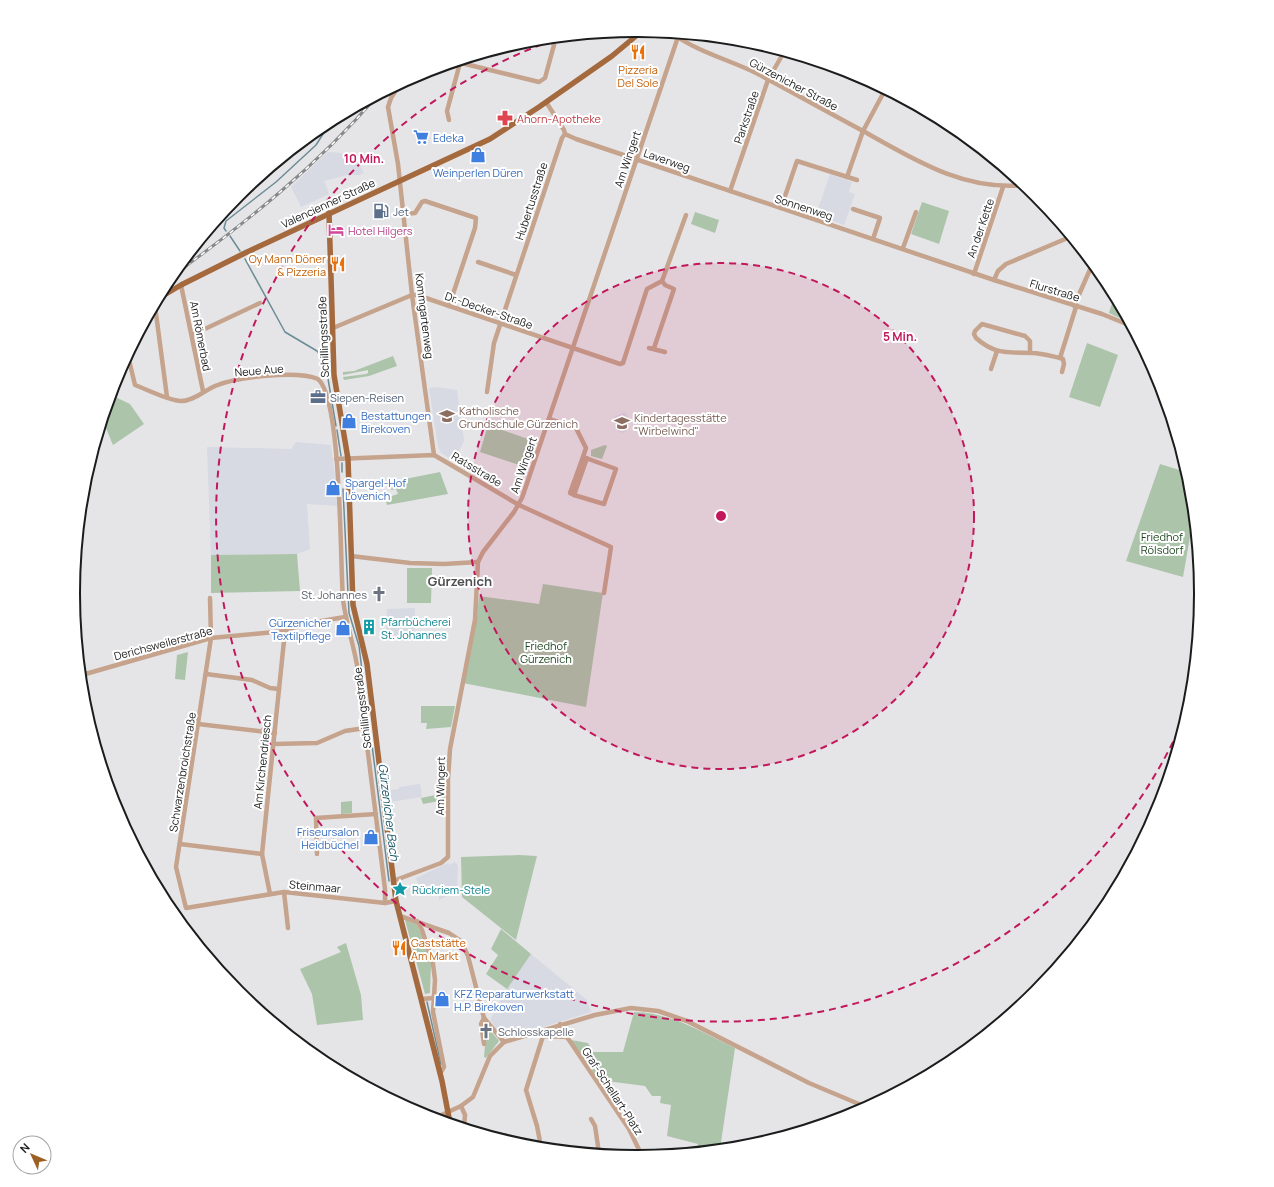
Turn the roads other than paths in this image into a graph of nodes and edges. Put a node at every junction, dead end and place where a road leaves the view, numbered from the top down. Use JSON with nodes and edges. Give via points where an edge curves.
{"nodes":[{"id":1,"x":635,"y":37,"type":"edge"},
{"id":2,"x":677,"y":38,"type":"edge"},
{"id":3,"x":682,"y":39,"type":"edge"},
{"id":4,"x":553,"y":44,"type":"edge"},
{"id":5,"x":782,"y":56,"type":"edge"},
{"id":6,"x":465,"y":65,"type":"edge"},
{"id":7,"x":457,"y":67,"type":"edge"},
{"id":8,"x":768,"y":80,"type":"junction"},
{"id":9,"x":395,"y":92,"type":"edge"},
{"id":10,"x":883,"y":94,"type":"edge"},
{"id":11,"x":546,"y":102,"type":"junction"},
{"id":12,"x":449,"y":120,"type":"dead end"},
{"id":13,"x":863,"y":131,"type":"junction"},
{"id":14,"x":565,"y":134,"type":"junction"},
{"id":15,"x":636,"y":159,"type":"junction"},
{"id":16,"x":847,"y":177,"type":"junction"},
{"id":17,"x":400,"y":180,"type":"junction"},
{"id":18,"x":857,"y":180,"type":"dead end"},
{"id":19,"x":1016,"y":186,"type":"edge"},
{"id":20,"x":1003,"y":187,"type":"junction"},
{"id":21,"x":730,"y":191,"type":"junction"},
{"id":22,"x":781,"y":208,"type":"junction"},
{"id":23,"x":853,"y":209,"type":"dead end"},
{"id":24,"x":916,"y":212,"type":"dead end"},
{"id":25,"x":329,"y":213,"type":"junction"},
{"id":26,"x":404,"y":214,"type":"junction"},
{"id":27,"x":686,"y":215,"type":"dead end"},
{"id":28,"x":873,"y":238,"type":"junction"},
{"id":29,"x":1065,"y":239,"type":"edge"},
{"id":30,"x":903,"y":248,"type":"junction"},
{"id":31,"x":478,"y":262,"type":"dead end"},
{"id":32,"x":1090,"y":270,"type":"edge"},
{"id":33,"x":974,"y":274,"type":"junction"},
{"id":34,"x":516,"y":275,"type":"junction"},
{"id":35,"x":994,"y":280,"type":"junction"},
{"id":36,"x":662,"y":281,"type":"junction"},
{"id":37,"x":181,"y":285,"type":"junction"},
{"id":38,"x":169,"y":292,"type":"edge"},
{"id":39,"x":412,"y":295,"type":"junction"},
{"id":40,"x":260,"y":303,"type":"dead end"},
{"id":41,"x":450,"y":306,"type":"junction"},
{"id":42,"x":1075,"y":306,"type":"junction"},
{"id":43,"x":156,"y":314,"type":"edge"},
{"id":44,"x":500,"y":323,"type":"junction"},
{"id":45,"x":1123,"y":323,"type":"edge"},
{"id":46,"x":333,"y":328,"type":"junction"},
{"id":47,"x":192,"y":335,"type":"junction"},
{"id":48,"x":572,"y":348,"type":"junction"},
{"id":49,"x":997,"y":351,"type":"junction"},
{"id":50,"x":665,"y":352,"type":"dead end"},
{"id":51,"x":1030,"y":353,"type":"junction"},
{"id":52,"x":1060,"y":358,"type":"junction"},
{"id":53,"x":130,"y":365,"type":"edge"},
{"id":54,"x":991,"y":369,"type":"dead end"},
{"id":55,"x":1062,"y":372,"type":"dead end"},
{"id":56,"x":323,"y":385,"type":"joint"},
{"id":57,"x":203,"y":392,"type":"junction"},
{"id":58,"x":487,"y":392,"type":"dead end"},
{"id":59,"x":167,"y":397,"type":"junction"},
{"id":60,"x":548,"y":419,"type":"junction"},
{"id":61,"x":434,"y":455,"type":"junction"},
{"id":62,"x":585,"y":457,"type":"junction"},
{"id":63,"x":348,"y":459,"type":"junction"},
{"id":64,"x":336,"y":460,"type":"junction"},
{"id":65,"x":519,"y":505,"type":"junction"},
{"id":66,"x":351,"y":556,"type":"junction"},
{"id":67,"x":478,"y":562,"type":"junction"},
{"id":68,"x":604,"y":593,"type":"dead end"},
{"id":69,"x":210,"y":598,"type":"dead end"},
{"id":70,"x":345,"y":617,"type":"junction"},
{"id":71,"x":285,"y":631,"type":"junction"},
{"id":72,"x":211,"y":638,"type":"junction"},
{"id":73,"x":86,"y":674,"type":"edge"},
{"id":74,"x":206,"y":674,"type":"junction"},
{"id":75,"x":279,"y":689,"type":"junction"},
{"id":76,"x":198,"y":724,"type":"junction"},
{"id":77,"x":365,"y":728,"type":"junction"},
{"id":78,"x":275,"y":733,"type":"junction"},
{"id":79,"x":274,"y":744,"type":"junction"},
{"id":80,"x":376,"y":814,"type":"junction"},
{"id":81,"x":180,"y":844,"type":"junction"},
{"id":82,"x":262,"y":854,"type":"junction"},
{"id":83,"x":317,"y":854,"type":"dead end"},
{"id":84,"x":393,"y":881,"type":"junction"},
{"id":85,"x":284,"y":892,"type":"junction"},
{"id":86,"x":270,"y":894,"type":"junction"},
{"id":87,"x":396,"y":901,"type":"junction"},
{"id":88,"x":384,"y":902,"type":"junction"},
{"id":89,"x":186,"y":908,"type":"joint"},
{"id":90,"x":400,"y":916,"type":"junction"},
{"id":91,"x":417,"y":921,"type":"junction"},
{"id":92,"x":288,"y":928,"type":"dead end"},
{"id":93,"x":433,"y":998,"type":"junction"},
{"id":94,"x":422,"y":999,"type":"junction"},
{"id":95,"x":484,"y":1018,"type":"junction"},
{"id":96,"x":560,"y":1024,"type":"junction"},
{"id":97,"x":567,"y":1038,"type":"junction"},
{"id":98,"x":504,"y":1042,"type":"junction"},
{"id":99,"x":484,"y":1044,"type":"dead end"},
{"id":100,"x":440,"y":1074,"type":"junction"},
{"id":101,"x":859,"y":1104,"type":"edge"},
{"id":102,"x":461,"y":1106,"type":"junction"},
{"id":103,"x":448,"y":1111,"type":"junction"},
{"id":104,"x":442,"y":1114,"type":"edge"},
{"id":105,"x":449,"y":1117,"type":"edge"},
{"id":106,"x":591,"y":1119,"type":"dead end"},
{"id":107,"x":464,"y":1122,"type":"edge"},
{"id":108,"x":540,"y":1141,"type":"edge"},
{"id":109,"x":598,"y":1149,"type":"edge"},
{"id":110,"x":639,"y":1150,"type":"edge"}],
"edges":[{"from":1,"to":11,"type":"main road","name":"Valencienner Straße","via":[[622,49]]},
{"from":2,"to":15,"type":"street","name":"Am Wingert"},
{"from":3,"to":8,"type":"street","name":"Gürzenicher Straße"},
{"from":4,"to":6,"type":"street","via":[[544,78],[539,82]]},
{"from":5,"to":8,"type":"street","name":"Parkstraße"},
{"from":7,"to":12,"type":"street","via":[[447,112]]},
{"from":8,"to":13,"type":"street","name":"Gürzenicher Straße"},
{"from":8,"to":21,"type":"street","name":"Parkstraße"},
{"from":9,"to":17,"type":"street","name":"Kommgartenweg","via":[[388,103]]},
{"from":10,"to":13,"type":"street"},
{"from":11,"to":14,"type":"street"},
{"from":11,"to":17,"type":"main road","name":"Valencienner Straße","via":[[490,139]]},
{"from":13,"to":16,"type":"street"},
{"from":13,"to":20,"type":"street","name":"Gürzenicher Straße","via":[[936,170],[970,181]]},
{"from":14,"to":15,"type":"street","name":"Laverweg"},
{"from":14,"to":34,"type":"street","name":"Hubertusstraße"},
{"from":15,"to":21,"type":"street","name":"Laverweg"},
{"from":15,"to":48,"type":"street","name":"Am Wingert"},
{"from":16,"to":18,"type":"street"},
{"from":16,"to":22,"type":"street","via":[[797,161]]},
{"from":17,"to":25,"type":"main road","name":"Valencienner Straße"},
{"from":17,"to":26,"type":"street","name":"Kommgartenweg"},
{"from":19,"to":20,"type":"street","name":"Gürzenicher Straße"},
{"from":20,"to":33,"type":"street","name":"An der Kette"},
{"from":21,"to":22,"type":"street","name":"Sonnenweg"},
{"from":22,"to":28,"type":"street","name":"Sonnenweg"},
{"from":23,"to":28,"type":"street","via":[[880,218]]},
{"from":24,"to":30,"type":"street"},
{"from":25,"to":37,"type":"main road","name":"Valencienner Straße"},
{"from":25,"to":46,"type":"main road","name":"Schillingsstraße"},
{"from":26,"to":39,"type":"street","name":"Kommgartenweg"},
{"from":26,"to":41,"type":"street","via":[[416,213],[422,202],[425,202],[476,218],[476,228]]},
{"from":27,"to":36,"type":"street"},
{"from":28,"to":30,"type":"street","name":"Sonnenweg"},
{"from":29,"to":35,"type":"street","via":[[1006,264],[998,271]]},
{"from":30,"to":33,"type":"street","name":"Sonnenweg"},
{"from":31,"to":34,"type":"street"},
{"from":32,"to":42,"type":"street"},
{"from":33,"to":35,"type":"street","name":"Flurstraße"},
{"from":34,"to":44,"type":"street","name":"Hubertusstraße"},
{"from":35,"to":42,"type":"street","name":"Flurstraße"},
{"from":36,"to":48,"type":"street","name":"Dr.-Decker-Straße","via":[[647,289],[623,363],[618,364]]},
{"from":36,"to":50,"type":"street","via":[[674,289],[651,348]]},
{"from":37,"to":38,"type":"main road","name":"Valencienner Straße"},
{"from":37,"to":47,"type":"street","name":"Am Römerbad"},
{"from":39,"to":41,"type":"street","name":"Dr.-Decker-Straße"},
{"from":39,"to":46,"type":"street"},
{"from":39,"to":61,"type":"street","name":"Kommgartenweg"},
{"from":40,"to":47,"type":"street"},
{"from":41,"to":44,"type":"street","name":"Dr.-Decker-Straße"},
{"from":42,"to":45,"type":"street","name":"Flurstraße"},
{"from":42,"to":52,"type":"street"},
{"from":43,"to":59,"type":"street"},
{"from":44,"to":48,"type":"street","name":"Dr.-Decker-Straße"},
{"from":44,"to":58,"type":"street","name":"Hubertusstraße","via":[[493,349]]},
{"from":46,"to":63,"type":"main road","name":"Schillingsstraße","via":[[336,391]]},
{"from":47,"to":57,"type":"street","name":"Am Römerbad"},
{"from":48,"to":60,"type":"street","name":"Am Wingert"},
{"from":49,"to":51,"type":"street"},
{"from":49,"to":51,"type":"street","via":[[981,342],[974,334],[982,324],[1028,338],[1031,344]]},
{"from":49,"to":54,"type":"street"},
{"from":51,"to":52,"type":"street"},
{"from":52,"to":55,"type":"street","via":[[1064,364]]},
{"from":53,"to":59,"type":"street","name":"Neue Aue","via":[[135,384]]},
{"from":56,"to":57,"type":"street","name":"Neue Aue","via":[[316,378],[279,376],[234,380]]},
{"from":56,"to":64,"type":"street","name":"Schillingsstraße","via":[[330,412]]},
{"from":57,"to":59,"type":"street","name":"Neue Aue","via":[[181,401]]},
{"from":60,"to":62,"type":"street","via":[[576,428],[586,448]]},
{"from":60,"to":65,"type":"street","name":"Am Wingert"},
{"from":61,"to":63,"type":"street","name":"Ratsstraße"},
{"from":61,"to":65,"type":"street","name":"Ratsstraße"},
{"from":62,"to":62,"type":"street","via":[[570,494],[604,504],[616,469]]},
{"from":63,"to":64,"type":"street"},
{"from":63,"to":66,"type":"main road","name":"Schillingsstraße"},
{"from":64,"to":70,"type":"street","name":"Schillingsstraße","via":[[341,509]]},
{"from":65,"to":67,"type":"street","name":"Am Wingert"},
{"from":65,"to":68,"type":"street","name":"Ratsstraße","via":[[611,547]]},
{"from":66,"to":67,"type":"street","via":[[415,563]]},
{"from":66,"to":84,"type":"main road","name":"Schillingsstraße","via":[[354,605],[367,664]]},
{"from":67,"to":84,"type":"street","name":"Am Wingert","via":[[475,620],[450,751],[448,857],[441,863]]},
{"from":69,"to":72,"type":"street","name":"Schwarzenbroichstraße"},
{"from":70,"to":71,"type":"street","name":"Derichsweilerstraße","via":[[304,624]]},
{"from":70,"to":77,"type":"street","name":"Schillingsstraße","via":[[353,642]]},
{"from":71,"to":72,"type":"street","name":"Derichsweilerstraße"},
{"from":71,"to":75,"type":"street","name":"Am Kirchendriesch"},
{"from":72,"to":73,"type":"street","name":"Derichsweilerstraße"},
{"from":72,"to":74,"type":"street","name":"Schwarzenbroichstraße"},
{"from":74,"to":75,"type":"street","via":[[252,680]]},
{"from":74,"to":76,"type":"street","name":"Schwarzenbroichstraße"},
{"from":75,"to":78,"type":"street","name":"Am Kirchendriesch"},
{"from":76,"to":78,"type":"street"},
{"from":76,"to":81,"type":"street","name":"Schwarzenbroichstraße"},
{"from":77,"to":79,"type":"street","via":[[345,731],[316,743]]},
{"from":77,"to":80,"type":"street","name":"Schillingsstraße"},
{"from":78,"to":79,"type":"street","name":"Am Kirchendriesch"},
{"from":79,"to":82,"type":"street","name":"Am Kirchendriesch"},
{"from":80,"to":83,"type":"street","via":[[316,818]]},
{"from":80,"to":88,"type":"street","name":"Schillingsstraße","via":[[385,889]]},
{"from":81,"to":82,"type":"street"},
{"from":81,"to":89,"type":"street","name":"Schwarzenbroichstraße","via":[[176,872]]},
{"from":82,"to":86,"type":"street","name":"Am Kirchendriesch"},
{"from":84,"to":87,"type":"main road","name":"Schillingsstraße"},
{"from":85,"to":86,"type":"street","name":"Steinmaar"},
{"from":85,"to":88,"type":"street","name":"Steinmaar"},
{"from":85,"to":92,"type":"street"},
{"from":86,"to":89,"type":"street","name":"Steinmaar"},
{"from":87,"to":88,"type":"street","name":"Steinmaar"},
{"from":87,"to":90,"type":"main road","name":"Schillingsstraße"},
{"from":90,"to":91,"type":"street"},
{"from":90,"to":94,"type":"main road","name":"Schillingsstraße"},
{"from":91,"to":93,"type":"street","name":"Schillingsstraße","via":[[433,964]]},
{"from":91,"to":95,"type":"street","via":[[460,940],[468,956]]},
{"from":93,"to":94,"type":"street"},
{"from":93,"to":100,"type":"street","name":"Schillingsstraße","via":[[435,1024],[444,1067]]},
{"from":94,"to":100,"type":"main road","name":"Schillingsstraße"},
{"from":95,"to":98,"type":"street"},
{"from":95,"to":99,"type":"street","via":[[481,1024]]},
{"from":96,"to":97,"type":"street","name":"Graf-Schellart-Platz"},
{"from":96,"to":98,"type":"street"},
{"from":96,"to":101,"type":"street","via":[[611,1011],[642,1009],[673,1016],[702,1028],[809,1083]]},
{"from":97,"to":108,"type":"street","via":[[543,1036],[526,1090]]},
{"from":97,"to":110,"type":"street","name":"Graf-Schellart-Platz","via":[[630,1129]]},
{"from":98,"to":102,"type":"street","via":[[490,1056],[473,1097]]},
{"from":100,"to":103,"type":"main road","name":"Schillingsstraße"},
{"from":102,"to":103,"type":"street"},
{"from":102,"to":107,"type":"street","via":[[465,1115]]},
{"from":103,"to":104,"type":"street"},
{"from":103,"to":105,"type":"main road","name":"Schillingsstraße"},
{"from":106,"to":109,"type":"street","via":[[595,1126]]}]}
